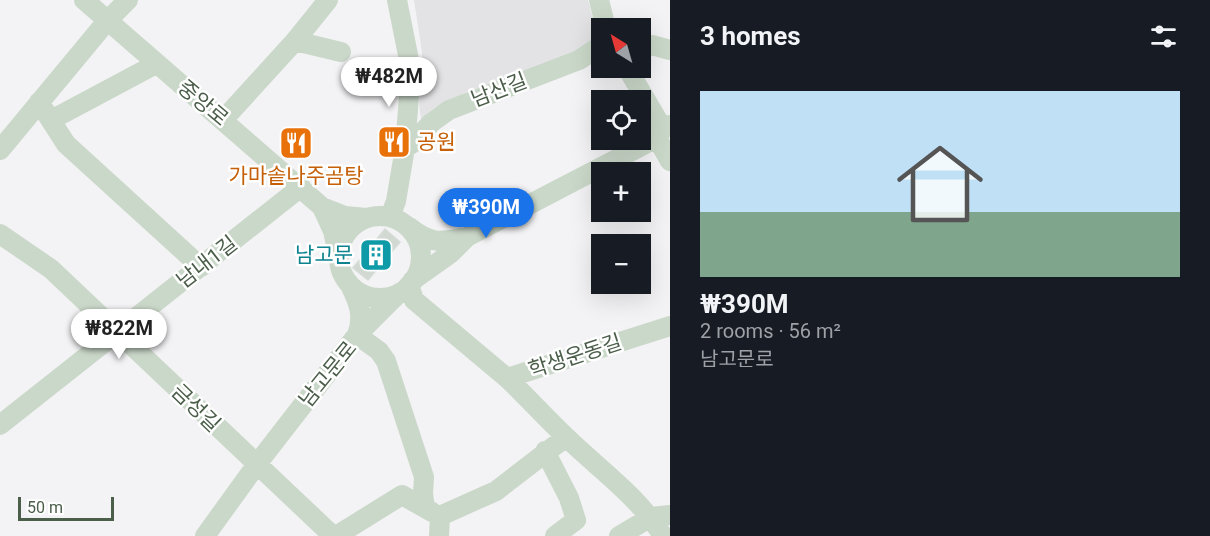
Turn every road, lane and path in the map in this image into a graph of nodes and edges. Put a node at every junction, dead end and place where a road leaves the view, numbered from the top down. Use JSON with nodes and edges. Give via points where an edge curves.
{"nodes":[{"id":1,"x":84,"y":0,"type":"edge"},
{"id":2,"x":128,"y":0,"type":"edge"},
{"id":3,"x":328,"y":0,"type":"edge"},
{"id":4,"x":397,"y":0,"type":"edge"},
{"id":5,"x":599,"y":0,"type":"edge"},
{"id":6,"x":604,"y":18,"type":"edge"},
{"id":7,"x":107,"y":21,"type":"junction"},
{"id":8,"x":295,"y":41,"type":"junction"},
{"id":9,"x":651,"y":45,"type":"edge"},
{"id":10,"x":670,"y":50,"type":"edge"},
{"id":11,"x":341,"y":52,"type":"dead end"},
{"id":12,"x":591,"y":52,"type":"edge"},
{"id":13,"x":156,"y":64,"type":"junction"},
{"id":14,"x":633,"y":78,"type":"edge"},
{"id":15,"x":39,"y":102,"type":"junction"},
{"id":16,"x":51,"y":120,"type":"junction"},
{"id":17,"x":223,"y":120,"type":"junction"},
{"id":18,"x":663,"y":131,"type":"edge"},
{"id":19,"x":405,"y":147,"type":"junction"},
{"id":20,"x":0,"y":150,"type":"edge"},
{"id":21,"x":670,"y":161,"type":"edge"},
{"id":22,"x":301,"y":188,"type":"junction"},
{"id":23,"x":322,"y":207,"type":"junction"},
{"id":24,"x":366,"y":218,"type":"junction"},
{"id":25,"x":398,"y":221,"type":"junction"},
{"id":26,"x":0,"y":234,"type":"edge"},
{"id":27,"x":467,"y":237,"type":"junction"},
{"id":28,"x":339,"y":262,"type":"junction"},
{"id":29,"x":201,"y":267,"type":"junction"},
{"id":30,"x":350,"y":285,"type":"junction"},
{"id":31,"x":407,"y":286,"type":"junction"},
{"id":32,"x":670,"y":326,"type":"edge"},
{"id":33,"x":117,"y":332,"type":"junction"},
{"id":34,"x":357,"y":335,"type":"junction"},
{"id":35,"x":507,"y":378,"type":"junction"},
{"id":36,"x":0,"y":425,"type":"edge"},
{"id":37,"x":566,"y":437,"type":"junction"},
{"id":38,"x":545,"y":451,"type":"junction"},
{"id":39,"x":257,"y":464,"type":"junction"},
{"id":40,"x":660,"y":516,"type":"edge"},
{"id":41,"x":434,"y":520,"type":"edge"},
{"id":42,"x":205,"y":536,"type":"edge"},
{"id":43,"x":335,"y":536,"type":"edge"},
{"id":44,"x":555,"y":536,"type":"edge"},
{"id":45,"x":619,"y":536,"type":"edge"},
{"id":46,"x":663,"y":536,"type":"edge"}],
"edges":[{"from":1,"to":7,"type":"street","name":"중앙로"},
{"from":2,"to":7,"type":"street"},
{"from":3,"to":8,"type":"street"},
{"from":4,"to":19,"type":"street","via":[[411,70]]},
{"from":5,"to":6,"type":"street"},
{"from":7,"to":13,"type":"street","name":"중앙로"},
{"from":7,"to":15,"type":"street"},
{"from":8,"to":11,"type":"street"},
{"from":8,"to":17,"type":"street"},
{"from":9,"to":10,"type":"street"},
{"from":12,"to":19,"type":"street","name":"남산길","via":[[449,110]]},
{"from":13,"to":16,"type":"street"},
{"from":13,"to":17,"type":"street","name":"중앙로"},
{"from":14,"to":18,"type":"street"},
{"from":15,"to":16,"type":"street"},
{"from":15,"to":20,"type":"street"},
{"from":16,"to":29,"type":"street","via":[[66,144]]},
{"from":17,"to":22,"type":"street","name":"중앙로"},
{"from":18,"to":21,"type":"street"},
{"from":18,"to":27,"type":"street"},
{"from":19,"to":25,"type":"street","via":[[396,201]]},
{"from":22,"to":23,"type":"street","name":"중앙로"},
{"from":22,"to":29,"type":"street","name":"남내1길"},
{"from":23,"to":24,"type":"street","via":[[345,216]]},
{"from":23,"to":28,"type":"street","via":[[336,240]]},
{"from":24,"to":25,"type":"street","via":[[380,216]]},
{"from":24,"to":28,"type":"street","via":[[345,235]]},
{"from":25,"to":27,"type":"street","via":[[433,242]]},
{"from":25,"to":31,"type":"street","via":[[415,235],[420,248],[417,274]]},
{"from":26,"to":33,"type":"street","name":"금성길","via":[[51,269]]},
{"from":27,"to":31,"type":"street"},
{"from":28,"to":30,"type":"street"},
{"from":29,"to":33,"type":"street","name":"남내1길"},
{"from":30,"to":31,"type":"street","via":[[374,297],[387,297]]},
{"from":30,"to":34,"type":"street","via":[[361,315]]},
{"from":31,"to":34,"type":"street"},
{"from":31,"to":35,"type":"street","name":"학생운동길","via":[[414,300]]},
{"from":32,"to":35,"type":"street","name":"학생운동길"},
{"from":33,"to":36,"type":"street","name":"남내1길"},
{"from":33,"to":39,"type":"street","name":"금성길"},
{"from":34,"to":39,"type":"street","name":"남고문로"},
{"from":34,"to":41,"type":"street","name":"남고문로","via":[[386,361],[424,477],[423,494]]},
{"from":35,"to":37,"type":"street"},
{"from":37,"to":38,"type":"street"},
{"from":37,"to":40,"type":"street"},
{"from":38,"to":41,"type":"street","via":[[496,491]]},
{"from":38,"to":44,"type":"street","via":[[576,520]]},
{"from":39,"to":42,"type":"street","name":"남고문로"},
{"from":39,"to":43,"type":"street","name":"금성길"},
{"from":40,"to":45,"type":"street"},
{"from":40,"to":46,"type":"street"},
{"from":41,"to":43,"type":"street","via":[[402,495]]}]}
